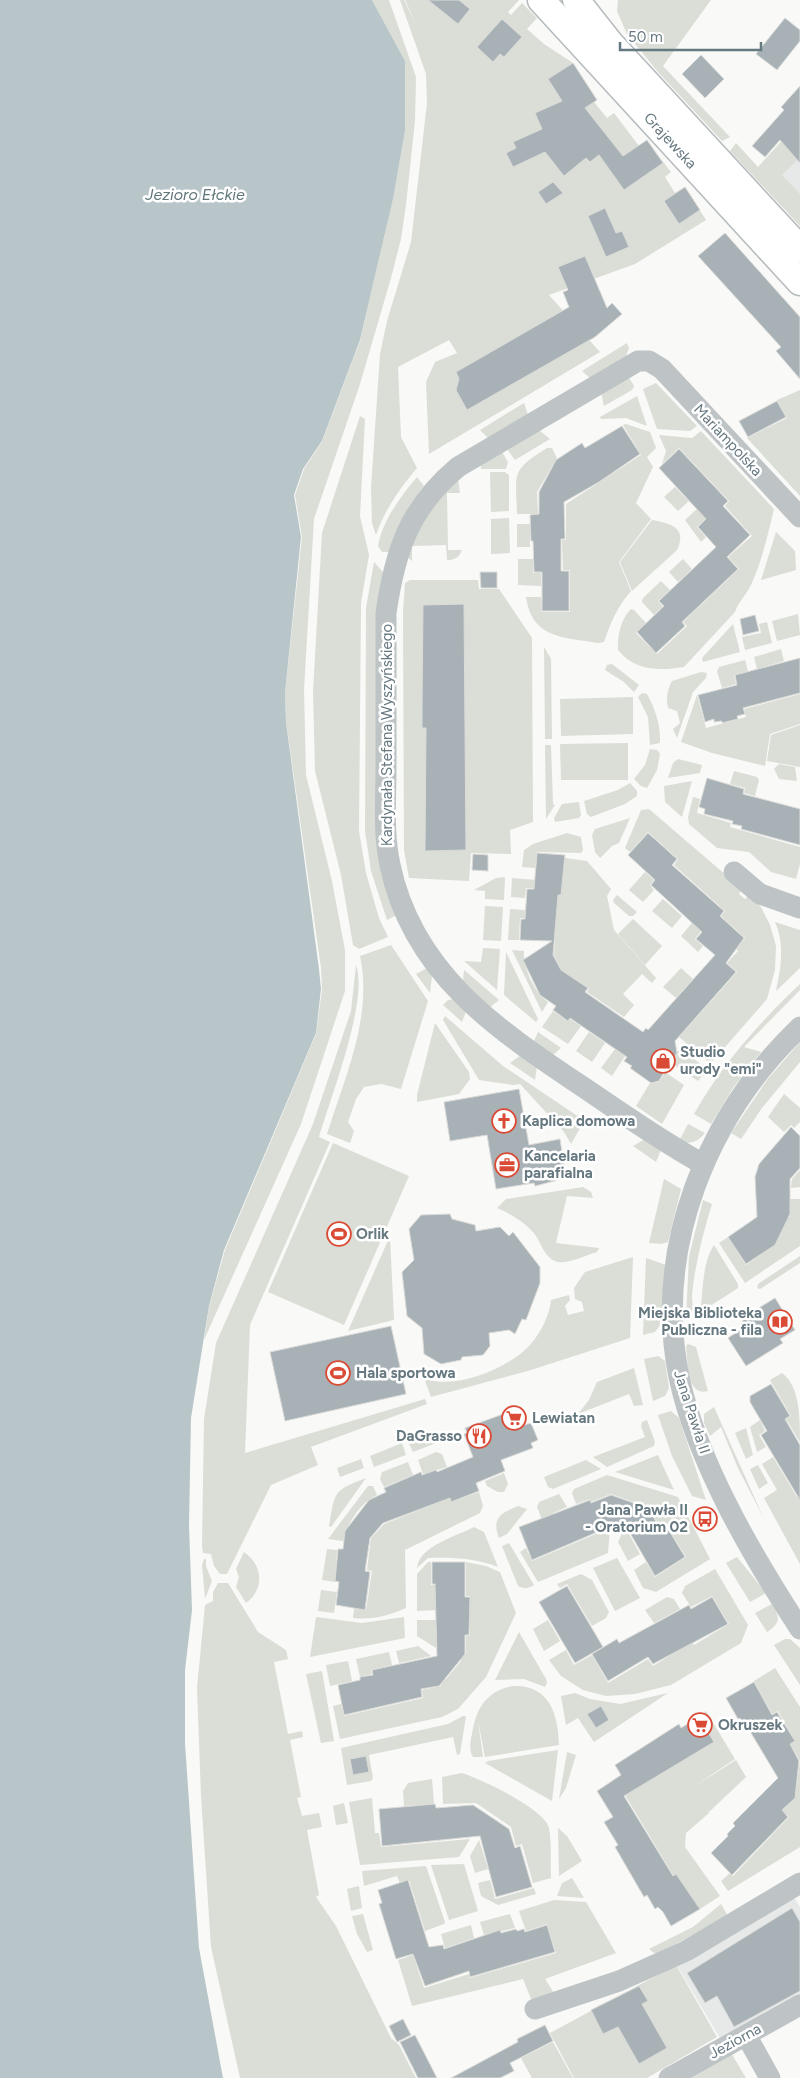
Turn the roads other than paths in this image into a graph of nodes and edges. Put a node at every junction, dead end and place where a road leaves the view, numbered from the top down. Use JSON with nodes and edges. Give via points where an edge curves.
{"nodes":[{"id":1,"x":576,"y":0,"type":"edge"},
{"id":2,"x":543,"y":1,"type":"edge"},
{"id":3,"x":800,"y":249,"type":"edge"},
{"id":4,"x":800,"y":282,"type":"edge"},
{"id":5,"x":655,"y":364,"type":"joint"},
{"id":6,"x":800,"y":516,"type":"edge"},
{"id":7,"x":734,"y":872,"type":"dead end"},
{"id":8,"x":800,"y":908,"type":"edge"},
{"id":9,"x":800,"y":1027,"type":"edge"},
{"id":10,"x":703,"y":1164,"type":"junction"},
{"id":11,"x":800,"y":1629,"type":"edge"},
{"id":12,"x":800,"y":1883,"type":"edge"},
{"id":13,"x":800,"y":2005,"type":"edge"},
{"id":14,"x":535,"y":2009,"type":"dead end"},
{"id":15,"x":746,"y":2035,"type":"junction"},
{"id":16,"x":669,"y":2078,"type":"edge"},
{"id":17,"x":770,"y":2078,"type":"edge"}],
"edges":[{"from":1,"to":3,"type":"main road","name":"Grajewska","via":[[610,43]]},
{"from":2,"to":4,"type":"main road","name":"Grajewska"},
{"from":5,"to":6,"type":"street","name":"Mariampolska"},
{"from":5,"to":10,"type":"street","name":"Kardynała Stefana Wyszyńskiego","via":[[633,363],[458,467],[430,494],[410,523],[394,569],[386,613],[386,839],[390,867],[411,925],[450,983],[527,1049],[670,1146]]},
{"from":7,"to":8,"type":"street","via":[[760,894]]},
{"from":9,"to":10,"type":"street","name":"Jana Pawła II","via":[[740,1098]]},
{"from":10,"to":11,"type":"street","name":"Jana Pawła II","via":[[684,1223],[675,1278],[674,1341],[680,1379],[714,1476]]},
{"from":12,"to":14,"type":"street","via":[[686,1951],[619,1981]]},
{"from":13,"to":15,"type":"street","name":"Jeziorna"},
{"from":15,"to":16,"type":"street","name":"Jeziorna"},
{"from":15,"to":17,"type":"street"}]}
